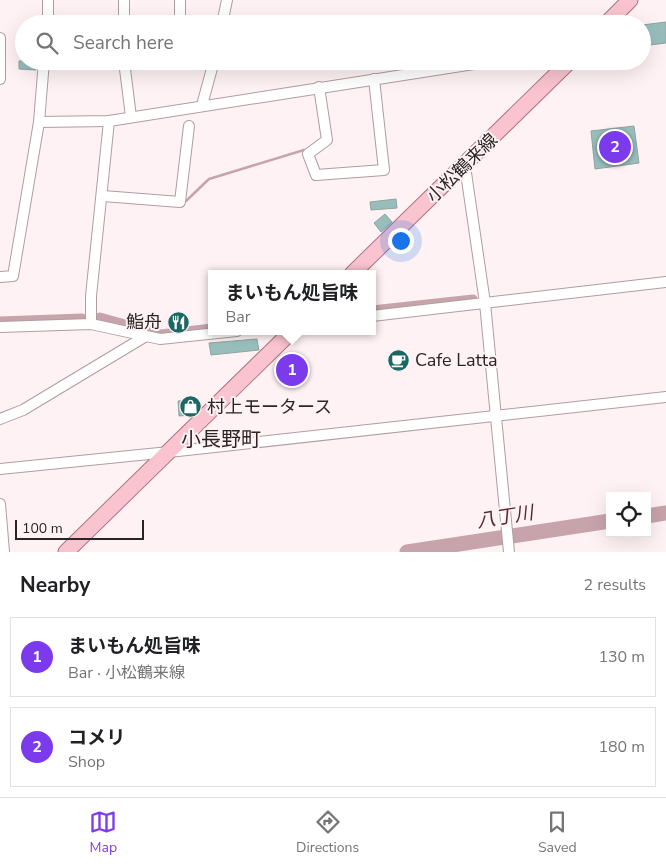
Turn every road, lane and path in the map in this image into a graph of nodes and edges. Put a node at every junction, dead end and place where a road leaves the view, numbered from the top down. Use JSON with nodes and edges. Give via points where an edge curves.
{"nodes":[{"id":1,"x":48,"y":0,"type":"edge"},
{"id":2,"x":124,"y":0,"type":"edge"},
{"id":3,"x":180,"y":0,"type":"edge"},
{"id":4,"x":227,"y":0,"type":"edge"},
{"id":5,"x":630,"y":0,"type":"edge"},
{"id":6,"x":48,"y":15,"type":"edge"},
{"id":7,"x":124,"y":15,"type":"edge"},
{"id":8,"x":180,"y":15,"type":"edge"},
{"id":9,"x":224,"y":15,"type":"edge"},
{"id":10,"x":615,"y":15,"type":"edge"},
{"id":11,"x":0,"y":38,"type":"edge"},
{"id":12,"x":43,"y":70,"type":"edge"},
{"id":13,"x":125,"y":70,"type":"edge"},
{"id":14,"x":212,"y":70,"type":"edge"},
{"id":15,"x":434,"y":70,"type":"edge"},
{"id":16,"x":561,"y":70,"type":"edge"},
{"id":17,"x":0,"y":79,"type":"edge"},
{"id":18,"x":374,"y":79,"type":"junction"},
{"id":19,"x":320,"y":87,"type":"junction"},
{"id":20,"x":202,"y":105,"type":"junction"},
{"id":21,"x":131,"y":117,"type":"junction"},
{"id":22,"x":109,"y":120,"type":"junction"},
{"id":23,"x":39,"y":122,"type":"junction"},
{"id":24,"x":189,"y":126,"type":"dead end"},
{"id":25,"x":464,"y":166,"type":"junction"},
{"id":26,"x":103,"y":196,"type":"junction"},
{"id":27,"x":356,"y":270,"type":"edge"},
{"id":28,"x":0,"y":277,"type":"edge"},
{"id":29,"x":666,"y":282,"type":"edge"},
{"id":30,"x":485,"y":303,"type":"junction"},
{"id":31,"x":376,"y":316,"type":"edge"},
{"id":32,"x":91,"y":324,"type":"junction"},
{"id":33,"x":0,"y":327,"type":"edge"},
{"id":34,"x":208,"y":334,"type":"edge"},
{"id":35,"x":288,"y":335,"type":"edge"},
{"id":36,"x":146,"y":336,"type":"junction"},
{"id":37,"x":666,"y":397,"type":"edge"},
{"id":38,"x":497,"y":416,"type":"junction"},
{"id":39,"x":0,"y":418,"type":"edge"},
{"id":40,"x":169,"y":452,"type":"junction"},
{"id":41,"x":0,"y":468,"type":"edge"},
{"id":42,"x":0,"y":504,"type":"edge"},
{"id":43,"x":4,"y":552,"type":"edge"},
{"id":44,"x":66,"y":552,"type":"edge"},
{"id":45,"x":510,"y":552,"type":"edge"}],
"edges":[{"from":1,"to":6,"type":"street"},
{"from":2,"to":7,"type":"street"},
{"from":3,"to":8,"type":"street"},
{"from":4,"to":9,"type":"street"},
{"from":5,"to":10,"type":"main road"},
{"from":11,"to":17,"type":"street"},
{"from":12,"to":23,"type":"street"},
{"from":13,"to":21,"type":"street"},
{"from":14,"to":20,"type":"street"},
{"from":15,"to":18,"type":"street"},
{"from":16,"to":25,"type":"main road","name":"小松鶴来線"},
{"from":18,"to":19,"type":"street"},
{"from":18,"to":19,"type":"street","via":[[384,170],[316,176],[308,154],[327,140]]},
{"from":19,"to":20,"type":"street"},
{"from":20,"to":21,"type":"street"},
{"from":21,"to":22,"type":"street"},
{"from":22,"to":23,"type":"street"},
{"from":22,"to":26,"type":"street"},
{"from":23,"to":28,"type":"street","via":[[13,276]]},
{"from":24,"to":26,"type":"street","via":[[180,202]]},
{"from":25,"to":27,"type":"main road","name":"小松鶴来線"},
{"from":25,"to":30,"type":"street"},
{"from":26,"to":32,"type":"street","via":[[91,296]]},
{"from":29,"to":30,"type":"street"},
{"from":30,"to":31,"type":"street"},
{"from":30,"to":38,"type":"street"},
{"from":32,"to":33,"type":"street"},
{"from":32,"to":36,"type":"street"},
{"from":34,"to":36,"type":"street","via":[[160,339]]},
{"from":35,"to":40,"type":"main road"},
{"from":36,"to":39,"type":"street","via":[[23,410]]},
{"from":37,"to":38,"type":"street"},
{"from":38,"to":40,"type":"street"},
{"from":38,"to":45,"type":"street"},
{"from":40,"to":41,"type":"street"},
{"from":40,"to":44,"type":"main road"},
{"from":42,"to":43,"type":"street"}]}
